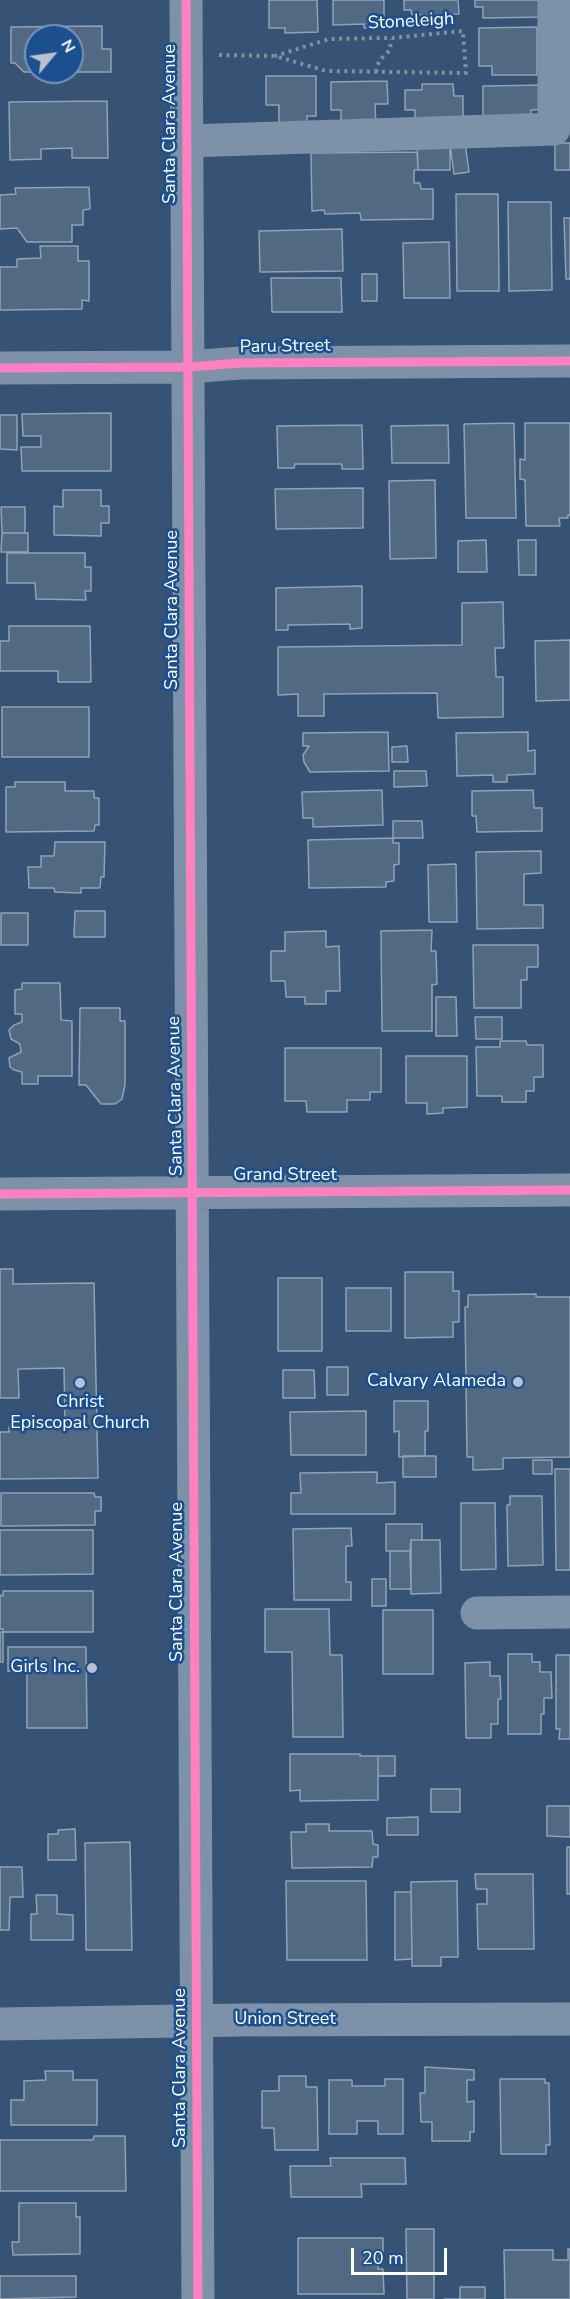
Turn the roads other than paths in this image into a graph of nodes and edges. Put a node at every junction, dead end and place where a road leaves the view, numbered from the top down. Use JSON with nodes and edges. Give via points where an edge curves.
{"nodes":[{"id":1,"x":186,"y":0,"type":"edge"},
{"id":2,"x":554,"y":0,"type":"edge"},
{"id":3,"x":187,"y":141,"type":"junction"},
{"id":4,"x":570,"y":361,"type":"edge"},
{"id":5,"x":189,"y":367,"type":"junction"},
{"id":6,"x":0,"y":368,"type":"edge"},
{"id":7,"x":570,"y":1190,"type":"edge"},
{"id":8,"x":193,"y":1192,"type":"junction"},
{"id":9,"x":0,"y":1194,"type":"edge"},
{"id":10,"x":570,"y":1612,"type":"edge"},
{"id":11,"x":477,"y":1613,"type":"dead end"},
{"id":12,"x":570,"y":2019,"type":"edge"},
{"id":13,"x":198,"y":2020,"type":"junction"},
{"id":14,"x":0,"y":2024,"type":"edge"},
{"id":15,"x":198,"y":2299,"type":"edge"}],
"edges":[{"from":1,"to":3,"type":"street","name":"Santa Clara Avenue"},
{"from":2,"to":3,"type":"street","via":[[554,129]]},
{"from":3,"to":5,"type":"street","name":"Santa Clara Avenue"},
{"from":4,"to":5,"type":"street","name":"Paru Street","via":[[240,363]]},
{"from":5,"to":6,"type":"street","name":"Paru Street"},
{"from":5,"to":8,"type":"street","name":"Santa Clara Avenue"},
{"from":7,"to":8,"type":"street","name":"Grand Street"},
{"from":8,"to":9,"type":"street","name":"Grand Street"},
{"from":8,"to":13,"type":"street","name":"Santa Clara Avenue"},
{"from":10,"to":11,"type":"street"},
{"from":12,"to":13,"type":"street","name":"Union Street"},
{"from":13,"to":14,"type":"street","name":"Union Street"},
{"from":13,"to":15,"type":"street","name":"Santa Clara Avenue"}]}
